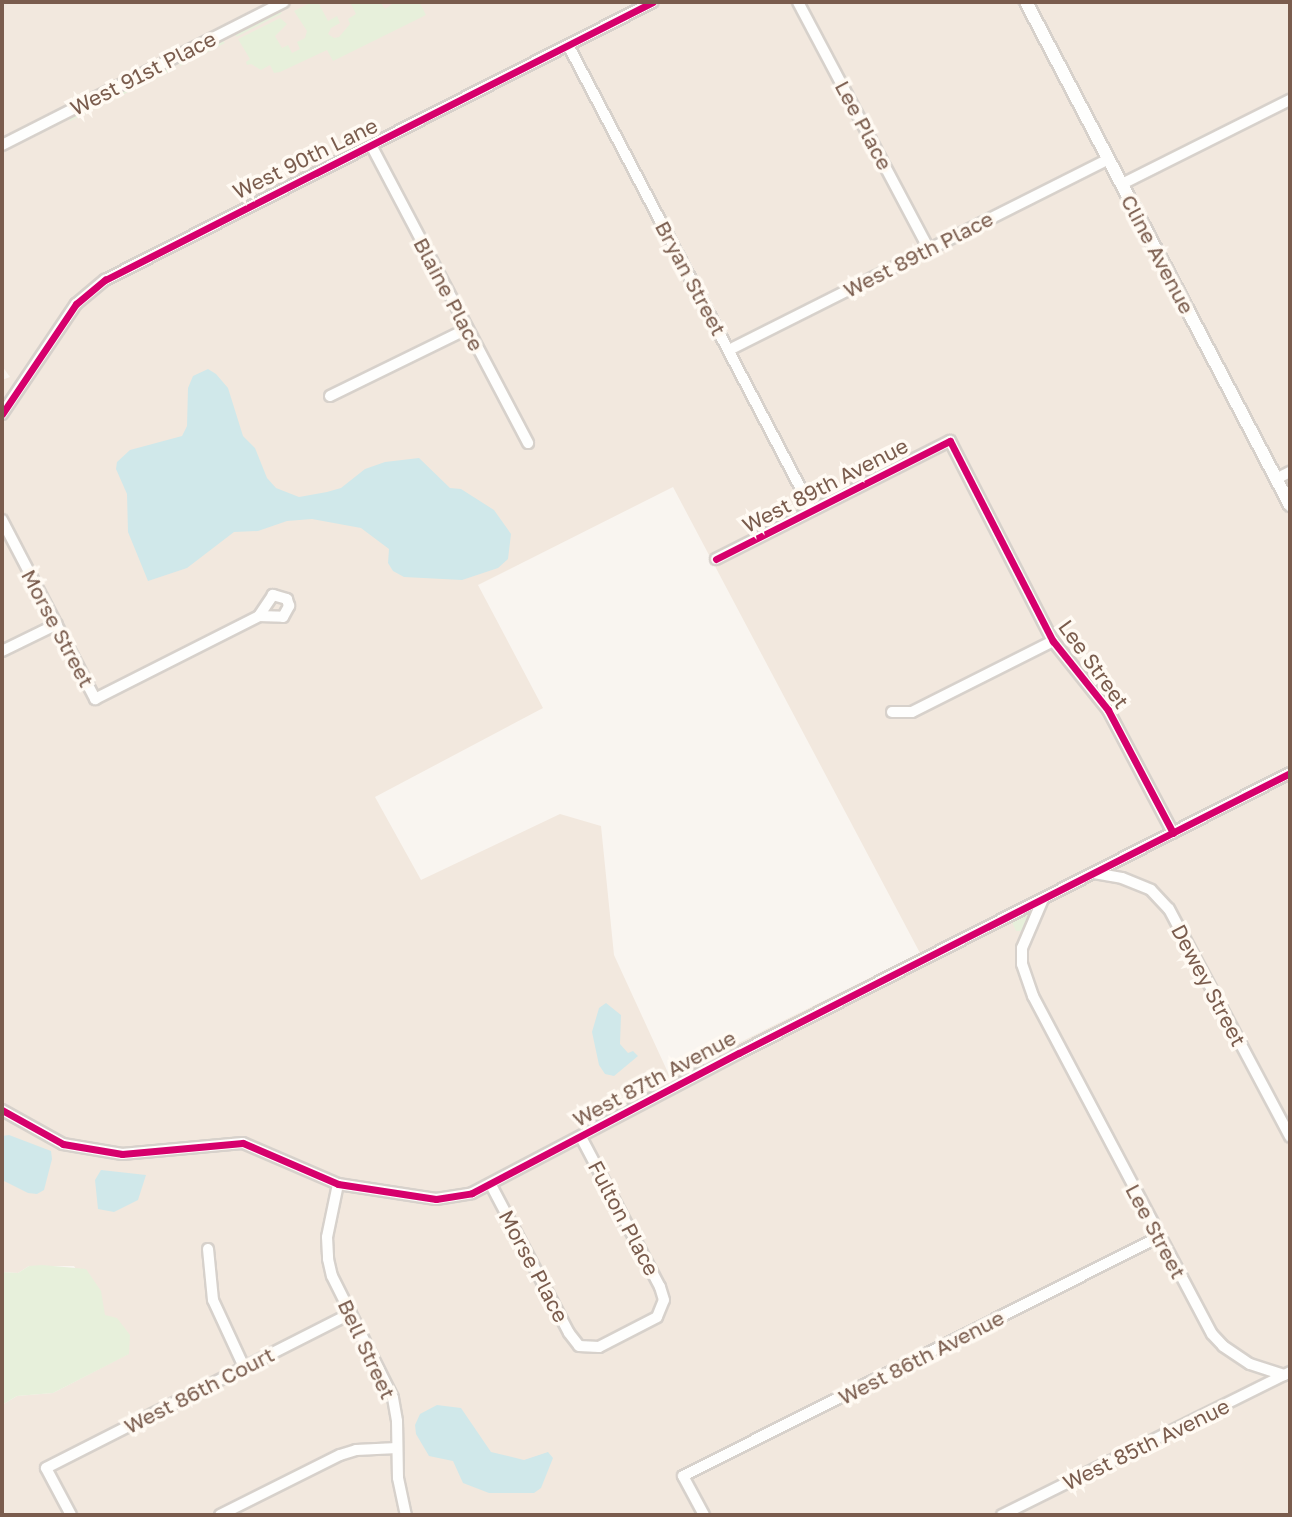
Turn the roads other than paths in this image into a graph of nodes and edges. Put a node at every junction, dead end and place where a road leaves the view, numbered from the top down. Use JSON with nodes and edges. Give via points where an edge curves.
{"nodes":[{"id":1,"x":284,"y":2,"type":"edge"},
{"id":2,"x":653,"y":2,"type":"edge"},
{"id":3,"x":798,"y":2,"type":"edge"},
{"id":4,"x":1026,"y":2,"type":"edge"},
{"id":5,"x":568,"y":45,"type":"junction"},
{"id":6,"x":1290,"y":100,"type":"edge"},
{"id":7,"x":2,"y":145,"type":"edge"},
{"id":8,"x":371,"y":145,"type":"junction"},
{"id":9,"x":1108,"y":159,"type":"junction"},
{"id":10,"x":1122,"y":184,"type":"junction"},
{"id":11,"x":928,"y":248,"type":"junction"},
{"id":12,"x":467,"y":328,"type":"junction"},
{"id":13,"x":729,"y":350,"type":"junction"},
{"id":14,"x":330,"y":396,"type":"dead end"},
{"id":15,"x":2,"y":414,"type":"edge"},
{"id":16,"x":950,"y":441,"type":"joint"},
{"id":17,"x":527,"y":443,"type":"dead end"},
{"id":18,"x":1290,"y":471,"type":"edge"},
{"id":19,"x":1276,"y":479,"type":"junction"},
{"id":20,"x":1290,"y":505,"type":"edge"},
{"id":21,"x":812,"y":510,"type":"junction"},
{"id":22,"x":2,"y":520,"type":"edge"},
{"id":23,"x":716,"y":559,"type":"dead end"},
{"id":24,"x":259,"y":616,"type":"dead end"},
{"id":25,"x":57,"y":624,"type":"junction"},
{"id":26,"x":1053,"y":641,"type":"junction"},
{"id":27,"x":2,"y":651,"type":"edge"},
{"id":28,"x":892,"y":712,"type":"dead end"},
{"id":29,"x":1290,"y":773,"type":"edge"},
{"id":30,"x":1173,"y":833,"type":"junction"},
{"id":31,"x":1094,"y":873,"type":"junction"},
{"id":32,"x":1043,"y":899,"type":"junction"},
{"id":33,"x":2,"y":1110,"type":"edge"},
{"id":34,"x":581,"y":1137,"type":"junction"},
{"id":35,"x":1290,"y":1137,"type":"edge"},
{"id":36,"x":338,"y":1184,"type":"junction"},
{"id":37,"x":491,"y":1185,"type":"junction"},
{"id":38,"x":1159,"y":1237,"type":"junction"},
{"id":39,"x":208,"y":1249,"type":"dead end"},
{"id":40,"x":351,"y":1313,"type":"junction"},
{"id":41,"x":579,"y":1346,"type":"joint"},
{"id":42,"x":244,"y":1367,"type":"junction"},
{"id":43,"x":1287,"y":1373,"type":"edge"},
{"id":44,"x":397,"y":1448,"type":"junction"},
{"id":45,"x":71,"y":1515,"type":"edge"},
{"id":46,"x":220,"y":1515,"type":"edge"},
{"id":47,"x":407,"y":1515,"type":"edge"},
{"id":48,"x":704,"y":1515,"type":"edge"},
{"id":49,"x":1002,"y":1515,"type":"edge"}],
"edges":[{"from":1,"to":7,"type":"street","name":"West 91st Place"},
{"from":2,"to":5,"type":"street","name":"West 90th Lane"},
{"from":3,"to":11,"type":"street","name":"Lee Place"},
{"from":4,"to":9,"type":"street","name":"Cline Avenue"},
{"from":5,"to":8,"type":"street","name":"West 90th Lane"},
{"from":5,"to":13,"type":"street","name":"Bryan Street"},
{"from":6,"to":10,"type":"street"},
{"from":8,"to":12,"type":"street","name":"Blaine Place"},
{"from":8,"to":15,"type":"street","name":"West 90th Lane","via":[[93,287],[76,304]]},
{"from":9,"to":10,"type":"street","name":"Cline Avenue"},
{"from":9,"to":11,"type":"street","name":"West 89th Place"},
{"from":10,"to":19,"type":"street","name":"Cline Avenue"},
{"from":11,"to":13,"type":"street","name":"West 89th Place"},
{"from":12,"to":14,"type":"street"},
{"from":12,"to":17,"type":"street","name":"Blaine Place"},
{"from":13,"to":21,"type":"street","name":"Bryan Street"},
{"from":16,"to":21,"type":"street","name":"West 89th Avenue"},
{"from":16,"to":26,"type":"street","name":"Lee Street"},
{"from":18,"to":19,"type":"street"},
{"from":19,"to":20,"type":"street","name":"Cline Avenue"},
{"from":21,"to":23,"type":"street","name":"West 89th Avenue"},
{"from":22,"to":25,"type":"street","name":"Morse Street"},
{"from":24,"to":25,"type":"street","name":"Morse Street","via":[[95,699]]},
{"from":25,"to":27,"type":"street"},
{"from":26,"to":28,"type":"street","via":[[912,712]]},
{"from":26,"to":30,"type":"street","name":"Lee Street","via":[[1108,710]]},
{"from":29,"to":30,"type":"street","name":"West 87th Avenue"},
{"from":30,"to":31,"type":"street","name":"West 87th Avenue"},
{"from":31,"to":32,"type":"street","name":"West 87th Avenue"},
{"from":31,"to":35,"type":"street","name":"Dewey Street","via":[[1151,890],[1169,909]]},
{"from":32,"to":34,"type":"street","name":"West 87th Avenue"},
{"from":32,"to":38,"type":"street","name":"Lee Street","via":[[1022,948],[1027,981]]},
{"from":33,"to":36,"type":"street","name":"West 87th Avenue","via":[[63,1144],[122,1154],[243,1143]]},
{"from":34,"to":37,"type":"street","name":"West 87th Avenue"},
{"from":34,"to":41,"type":"street","name":"Fulton Place","via":[[664,1300],[657,1317],[599,1347]]},
{"from":36,"to":37,"type":"street","name":"West 87th Avenue","via":[[436,1199],[462,1196]]},
{"from":36,"to":40,"type":"street","name":"Bell Street","via":[[327,1237],[328,1259]]},
{"from":37,"to":41,"type":"street","name":"Morse Place"},
{"from":38,"to":43,"type":"street","name":"Lee Street","via":[[1223,1346],[1250,1364]]},
{"from":38,"to":48,"type":"street","name":"West 86th Avenue","via":[[683,1476]]},
{"from":39,"to":42,"type":"street","via":[[213,1302]]},
{"from":40,"to":42,"type":"street","name":"West 86th Court"},
{"from":40,"to":44,"type":"street","name":"Bell Street","via":[[393,1398]]},
{"from":42,"to":45,"type":"street","name":"West 86th Court","via":[[46,1468]]},
{"from":43,"to":49,"type":"street","name":"West 85th Avenue"},
{"from":44,"to":46,"type":"street","via":[[340,1455]]},
{"from":44,"to":47,"type":"street","name":"Bell Street"}]}
